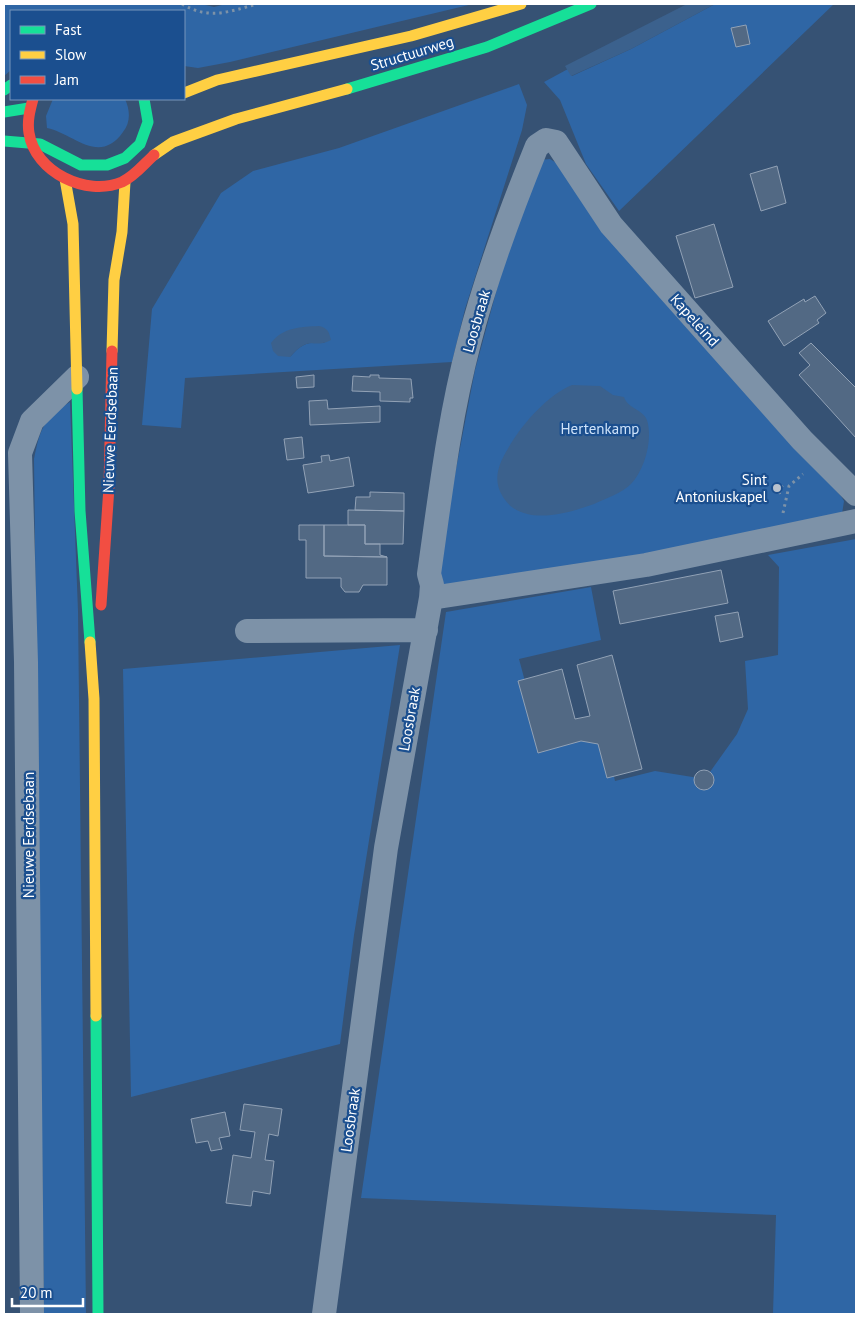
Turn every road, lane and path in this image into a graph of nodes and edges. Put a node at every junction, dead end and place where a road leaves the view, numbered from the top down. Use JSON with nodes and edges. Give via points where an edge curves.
{"nodes":[{"id":1,"x":182,"y":4,"type":"edge"},
{"id":2,"x":257,"y":4,"type":"edge"},
{"id":3,"x":521,"y":4,"type":"edge"},
{"id":4,"x":592,"y":4,"type":"edge"},
{"id":5,"x":188,"y":78,"type":"dead end"},
{"id":6,"x":217,"y":80,"type":"junction"},
{"id":7,"x":185,"y":93,"type":"edge"},
{"id":8,"x":144,"y":100,"type":"edge"},
{"id":9,"x":31,"y":104,"type":"edge"},
{"id":10,"x":4,"y":112,"type":"edge"},
{"id":11,"x":238,"y":118,"type":"junction"},
{"id":12,"x":204,"y":119,"type":"dead end"},
{"id":13,"x":156,"y":129,"type":"dead end"},
{"id":14,"x":144,"y":136,"type":"junction"},
{"id":15,"x":546,"y":140,"type":"joint"},
{"id":16,"x":4,"y":141,"type":"edge"},
{"id":17,"x":31,"y":141,"type":"junction"},
{"id":18,"x":113,"y":164,"type":"junction"},
{"id":19,"x":65,"y":179,"type":"junction"},
{"id":20,"x":124,"y":182,"type":"junction"},
{"id":21,"x":109,"y":189,"type":"junction"},
{"id":22,"x":109,"y":244,"type":"dead end"},
{"id":23,"x":114,"y":280,"type":"junction"},
{"id":24,"x":77,"y":377,"type":"junction"},
{"id":25,"x":826,"y":464,"type":"junction"},
{"id":26,"x":856,"y":494,"type":"edge"},
{"id":27,"x":856,"y":521,"type":"edge"},
{"id":28,"x":790,"y":535,"type":"junction"},
{"id":29,"x":431,"y":598,"type":"junction"},
{"id":30,"x":426,"y":630,"type":"junction"},
{"id":31,"x":247,"y":631,"type":"dead end"},
{"id":32,"x":94,"y":699,"type":"junction"},
{"id":33,"x":32,"y":1314,"type":"edge"},
{"id":34,"x":98,"y":1314,"type":"edge"},
{"id":35,"x":324,"y":1314,"type":"edge"}],
"edges":[{"from":1,"to":2,"type":"path","via":[[195,12],[219,14]]},
{"from":3,"to":6,"type":"main road","name":"Structuurweg","via":[[411,36]]},
{"from":4,"to":11,"type":"main road","name":"Structuurweg","via":[[481,48],[303,102]]},
{"from":5,"to":6,"type":"main road","name":"Structuurweg"},
{"from":6,"to":7,"type":"main road","name":"Structuurweg"},
{"from":8,"to":14,"type":"main road","via":[[148,126]]},
{"from":9,"to":10,"type":"main road"},
{"from":9,"to":17,"type":"main road","via":[[27,122]]},
{"from":11,"to":12,"type":"main road","name":"Structuurweg"},
{"from":11,"to":20,"type":"main road","name":"Structuurweg","via":[[180,139]]},
{"from":13,"to":14,"type":"main road"},
{"from":14,"to":18,"type":"main road","via":[[135,149]]},
{"from":15,"to":25,"type":"street","name":"Kapeleind","via":[[556,142],[611,225]]},
{"from":15,"to":29,"type":"street","name":"Loosbraak","via":[[537,146],[509,216],[469,342],[444,469],[429,574]]},
{"from":16,"to":17,"type":"main road"},
{"from":17,"to":18,"type":"main road","via":[[76,164],[100,167]]},
{"from":17,"to":19,"type":"main road","via":[[32,157]]},
{"from":18,"to":21,"type":"main road"},
{"from":19,"to":21,"type":"main road"},
{"from":19,"to":24,"type":"main road","name":"Nieuwe Eerdsebaan","via":[[73,224]]},
{"from":20,"to":21,"type":"main road"},
{"from":20,"to":23,"type":"main road","name":"Nieuwe Eerdsebaan","via":[[122,232]]},
{"from":22,"to":23,"type":"main road","name":"Nieuwe Eerdsebaan"},
{"from":23,"to":32,"type":"main road","name":"Nieuwe Eerdsebaan","via":[[109,487]]},
{"from":24,"to":32,"type":"main road","name":"Nieuwe Eerdsebaan","via":[[80,511]]},
{"from":24,"to":33,"type":"street","name":"Nieuwe Eerdsebaan","via":[[32,421],[20,453],[26,662]]},
{"from":25,"to":26,"type":"street","name":"Kapeleind"},
{"from":25,"to":28,"type":"path","via":[[801,475],[789,486],[783,514]]},
{"from":27,"to":28,"type":"street"},
{"from":28,"to":29,"type":"street","via":[[646,566]]},
{"from":29,"to":30,"type":"street","name":"Loosbraak"},
{"from":30,"to":31,"type":"street"},
{"from":30,"to":35,"type":"street","name":"Loosbraak","via":[[386,848]]},
{"from":32,"to":34,"type":"main road","name":"Nieuwe Eerdsebaan"}]}
